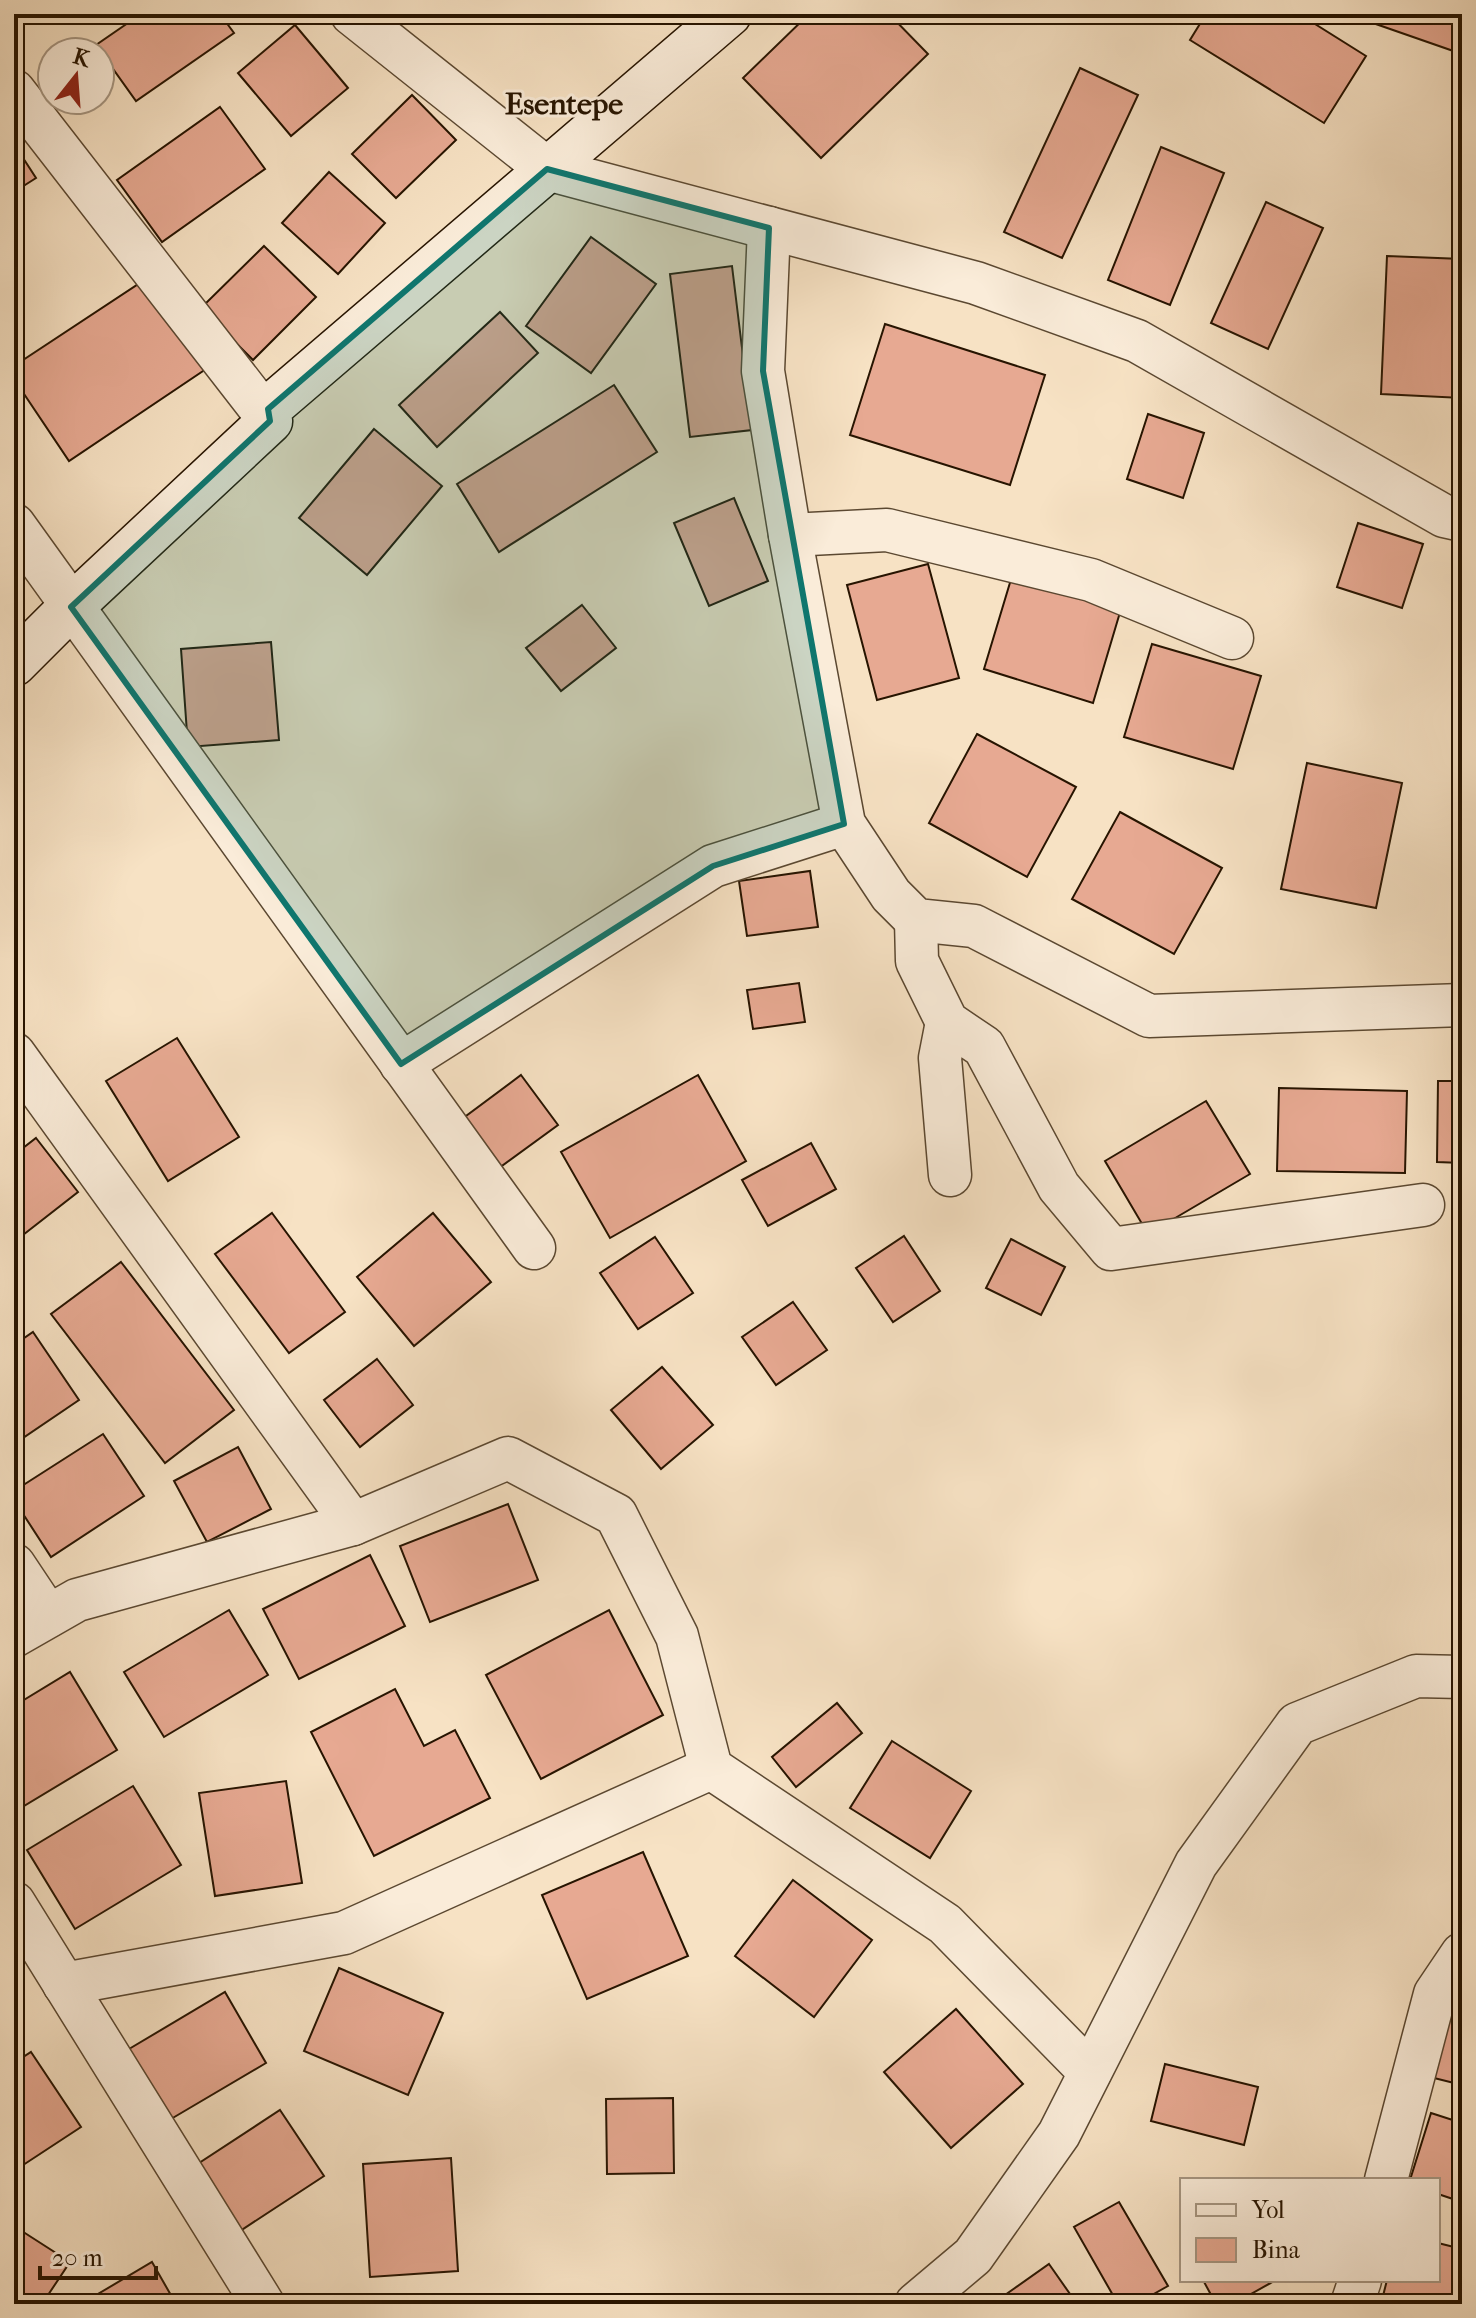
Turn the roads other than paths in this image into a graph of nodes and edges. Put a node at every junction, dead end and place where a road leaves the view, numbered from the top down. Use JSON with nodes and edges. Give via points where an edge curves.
{"nodes":[{"id":1,"x":352,"y":14,"type":"edge"},
{"id":2,"x":729,"y":14,"type":"edge"},
{"id":3,"x":14,"y":91,"type":"edge"},
{"id":4,"x":547,"y":169,"type":"junction"},
{"id":5,"x":769,"y":228,"type":"junction"},
{"id":6,"x":270,"y":421,"type":"junction"},
{"id":7,"x":1462,"y":520,"type":"edge"},
{"id":8,"x":14,"y":525,"type":"edge"},
{"id":9,"x":790,"y":535,"type":"junction"},
{"id":10,"x":71,"y":607,"type":"junction"},
{"id":11,"x":1232,"y":638,"type":"dead end"},
{"id":12,"x":14,"y":664,"type":"edge"},
{"id":13,"x":844,"y":824,"type":"junction"},
{"id":14,"x":916,"y":920,"type":"junction"},
{"id":15,"x":1462,"y":1005,"type":"edge"},
{"id":16,"x":947,"y":1022,"type":"junction"},
{"id":17,"x":14,"y":1054,"type":"edge"},
{"id":18,"x":401,"y":1064,"type":"junction"},
{"id":19,"x":950,"y":1175,"type":"dead end"},
{"id":20,"x":1423,"y":1205,"type":"dead end"},
{"id":21,"x":534,"y":1248,"type":"dead end"},
{"id":22,"x":353,"y":1524,"type":"junction"},
{"id":23,"x":14,"y":1565,"type":"edge"},
{"id":24,"x":31,"y":1626,"type":"edge"},
{"id":25,"x":1462,"y":1677,"type":"edge"},
{"id":26,"x":711,"y":1768,"type":"junction"},
{"id":27,"x":14,"y":1903,"type":"edge"},
{"id":28,"x":1462,"y":1954,"type":"edge"},
{"id":29,"x":64,"y":1984,"type":"junction"},
{"id":30,"x":1090,"y":2072,"type":"junction"},
{"id":31,"x":1387,"y":2178,"type":"edge"},
{"id":32,"x":1359,"y":2282,"type":"edge"},
{"id":33,"x":263,"y":2304,"type":"edge"},
{"id":34,"x":916,"y":2304,"type":"edge"},
{"id":35,"x":1352,"y":2304,"type":"edge"}],
"edges":[{"from":1,"to":4,"type":"street"},
{"from":2,"to":4,"type":"street"},
{"from":3,"to":6,"type":"street"},
{"from":4,"to":5,"type":"street"},
{"from":4,"to":6,"type":"street","via":[[268,409]]},
{"from":5,"to":7,"type":"street","via":[[976,283],[1137,341],[1444,516]]},
{"from":5,"to":9,"type":"street","via":[[763,371]]},
{"from":6,"to":10,"type":"street"},
{"from":8,"to":10,"type":"street"},
{"from":9,"to":11,"type":"street","via":[[887,530],[1091,580]]},
{"from":9,"to":13,"type":"street"},
{"from":10,"to":12,"type":"street"},
{"from":10,"to":18,"type":"street"},
{"from":13,"to":14,"type":"street","via":[[891,895]]},
{"from":13,"to":18,"type":"street","via":[[713,866]]},
{"from":14,"to":15,"type":"street","via":[[974,926],[1149,1016]]},
{"from":14,"to":16,"type":"street","via":[[917,961]]},
{"from":16,"to":19,"type":"street","via":[[940,1058]]},
{"from":16,"to":20,"type":"street","via":[[984,1047],[1059,1187],[1111,1249]]},
{"from":17,"to":22,"type":"street"},
{"from":18,"to":21,"type":"street"},
{"from":22,"to":24,"type":"street","via":[[77,1600]]},
{"from":22,"to":26,"type":"street","via":[[508,1458],[616,1515],[677,1636]]},
{"from":23,"to":24,"type":"street"},
{"from":25,"to":30,"type":"street","via":[[1416,1676],[1297,1724],[1196,1864]]},
{"from":26,"to":29,"type":"street","via":[[344,1933]]},
{"from":26,"to":30,"type":"street","via":[[945,1924]]},
{"from":27,"to":29,"type":"street"},
{"from":28,"to":31,"type":"street","via":[[1435,1994]]},
{"from":29,"to":33,"type":"street"},
{"from":30,"to":34,"type":"street","via":[[1059,2134],[973,2256]]},
{"from":32,"to":35,"type":"street"}]}
